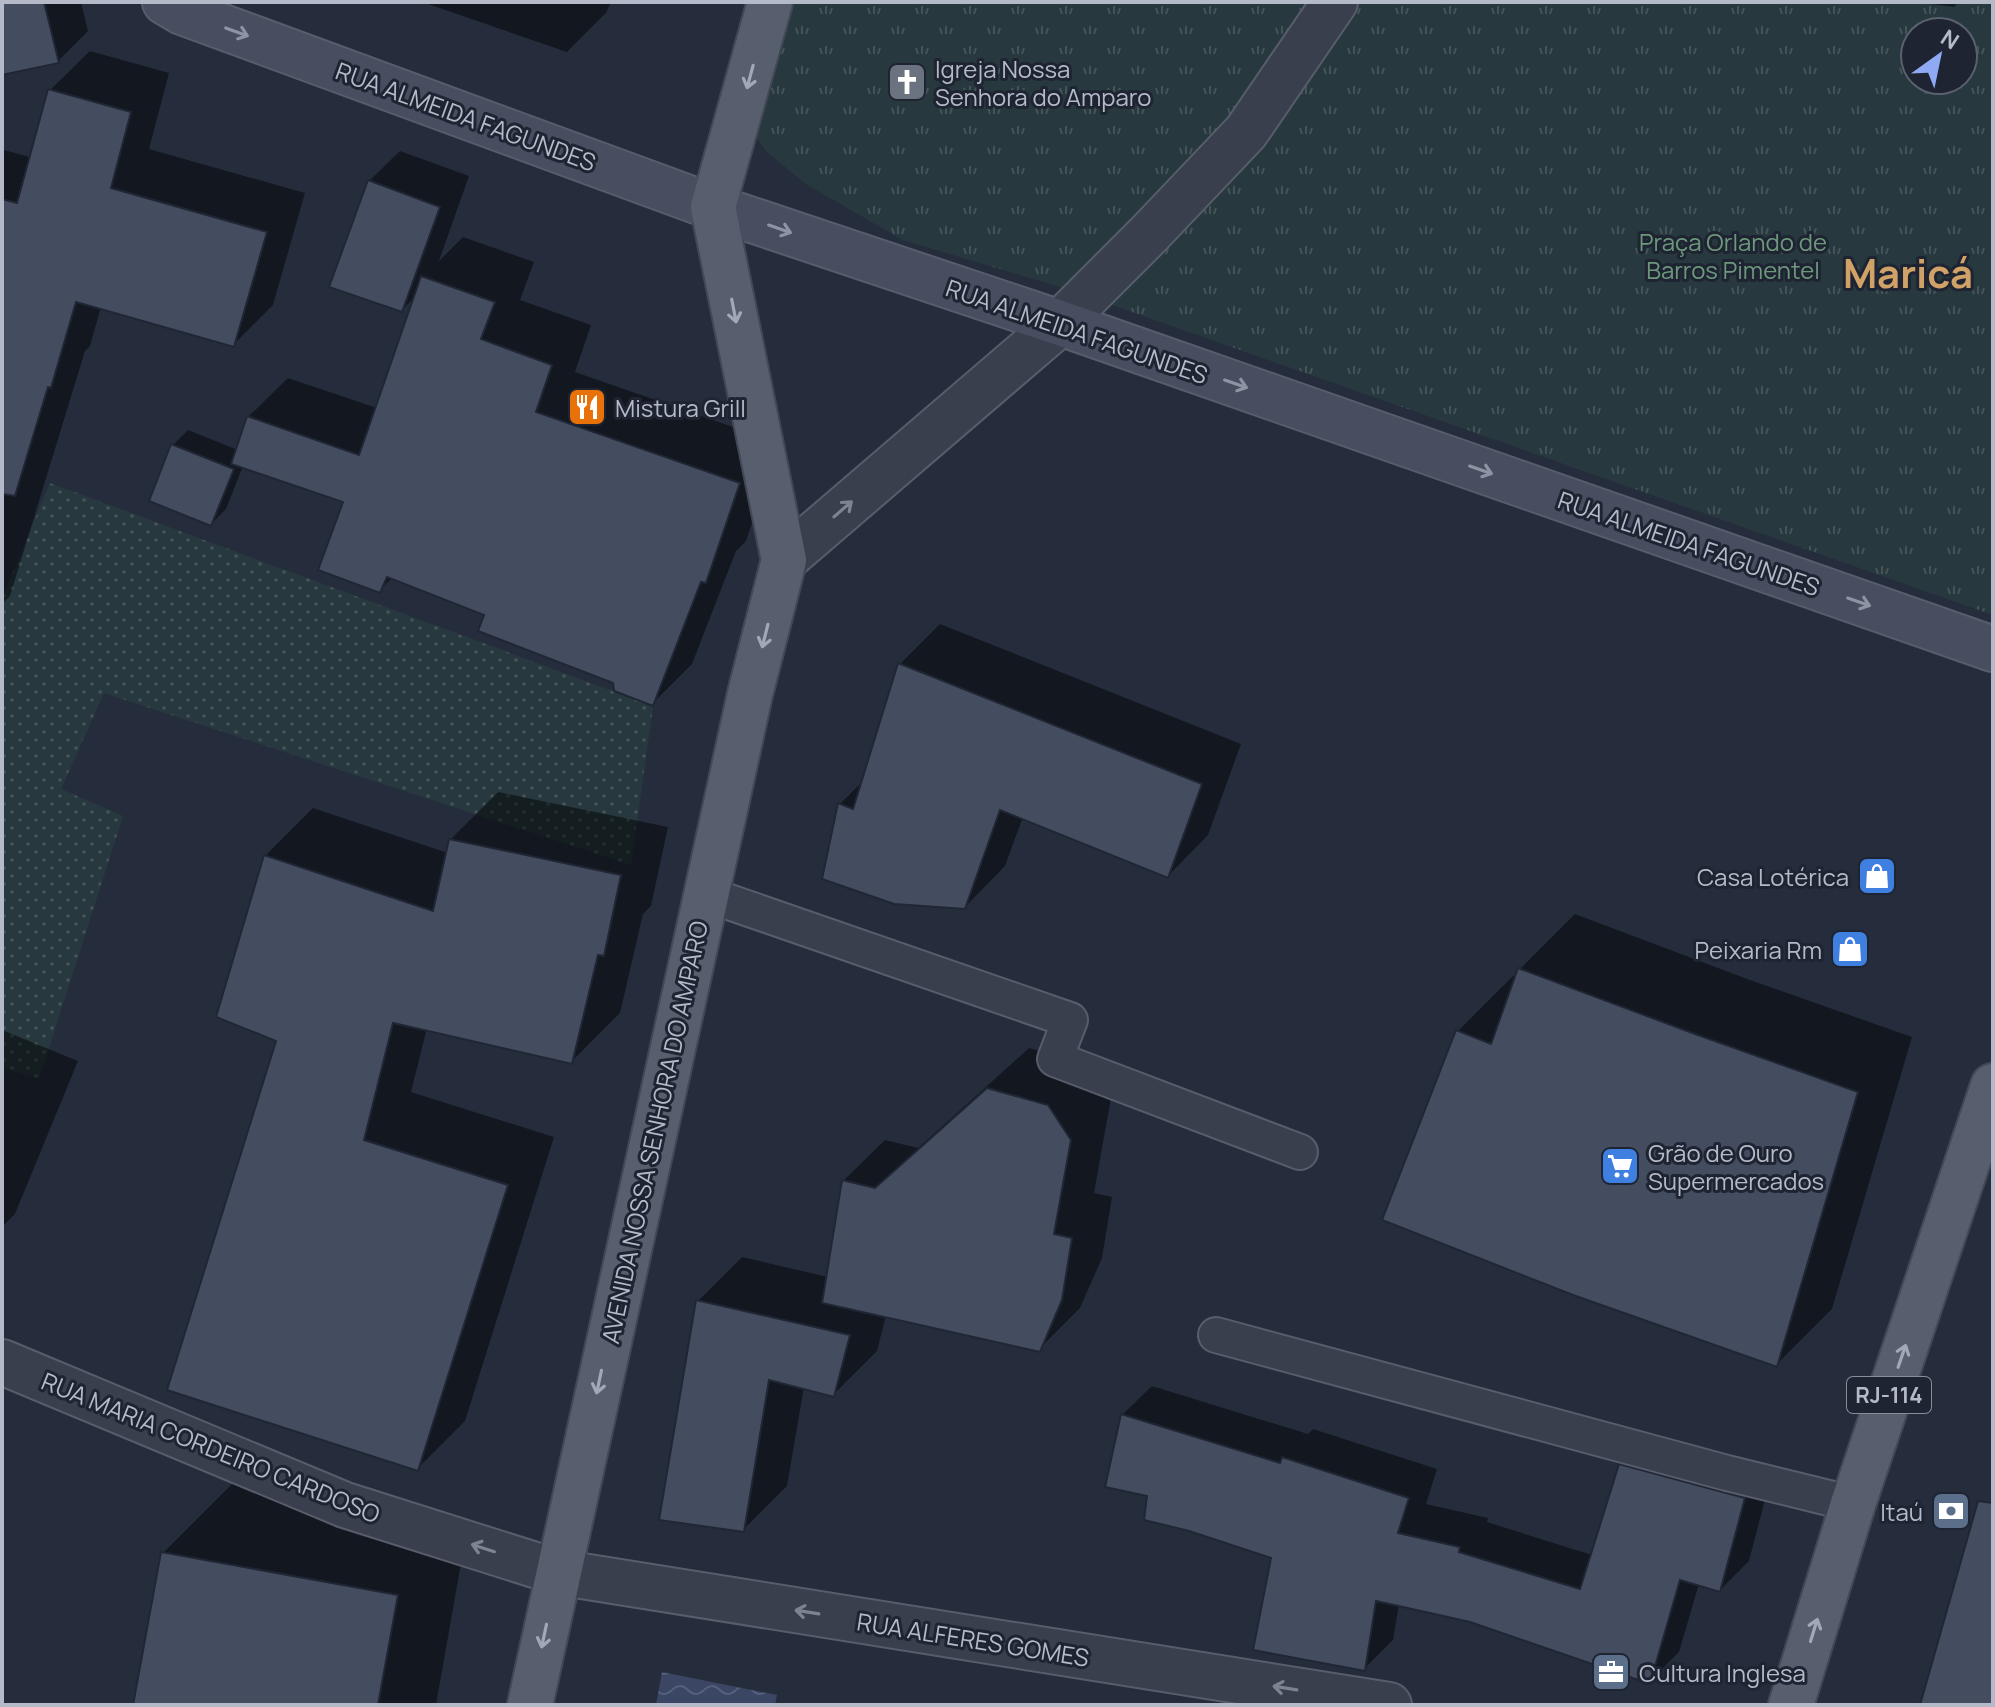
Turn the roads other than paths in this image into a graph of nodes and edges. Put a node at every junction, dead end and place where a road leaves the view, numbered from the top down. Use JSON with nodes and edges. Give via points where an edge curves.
{"nodes":[{"id":1,"x":165,"y":2,"type":"edge"},
{"id":2,"x":770,"y":2,"type":"edge"},
{"id":3,"x":1335,"y":2,"type":"edge"},
{"id":4,"x":713,"y":207,"type":"junction"},
{"id":5,"x":1060,"y":323,"type":"junction"},
{"id":6,"x":784,"y":560,"type":"junction"},
{"id":7,"x":1993,"y":649,"type":"edge"},
{"id":8,"x":706,"y":894,"type":"junction"},
{"id":9,"x":1993,"y":1086,"type":"edge"},
{"id":10,"x":1300,"y":1152,"type":"dead end"},
{"id":11,"x":1216,"y":1335,"type":"dead end"},
{"id":12,"x":2,"y":1362,"type":"edge"},
{"id":13,"x":1853,"y":1504,"type":"junction"},
{"id":14,"x":557,"y":1572,"type":"junction"},
{"id":15,"x":530,"y":1705,"type":"edge"},
{"id":16,"x":1389,"y":1705,"type":"edge"},
{"id":17,"x":1791,"y":1705,"type":"edge"}],
"edges":[{"from":1,"to":4,"type":"main road","name":"RUA ALMEIDA FAGUNDES","one_way":true},
{"from":2,"to":4,"type":"main road","one_way":true},
{"from":3,"to":5,"type":"street","via":[[1246,132]]},
{"from":4,"to":5,"type":"main road","name":"RUA ALMEIDA FAGUNDES","one_way":true},
{"from":4,"to":6,"type":"main road","name":"AVENIDA NOSSA SENHORA DO AMPARO","one_way":true},
{"from":6,"to":5,"type":"street","one_way":true},
{"from":5,"to":7,"type":"main road","name":"RUA ALMEIDA FAGUNDES","one_way":true},
{"from":6,"to":8,"type":"main road","name":"AVENIDA NOSSA SENHORA DO AMPARO","one_way":true},
{"from":8,"to":10,"type":"lane","via":[[1070,1020],[1055,1059]]},
{"from":8,"to":14,"type":"main road","name":"AVENIDA NOSSA SENHORA DO AMPARO","one_way":true},
{"from":13,"to":9,"type":"main road","number":"RJ-114","one_way":true},
{"from":11,"to":13,"type":"lane"},
{"from":14,"to":12,"type":"street","name":"RUA MARIA CORDEIRO CARDOSO","one_way":true,"via":[[345,1505]]},
{"from":17,"to":13,"type":"main road","number":"RJ-114","one_way":true},
{"from":14,"to":15,"type":"main road","name":"AVENIDA NOSSA SENHORA DO AMPARO","one_way":true},
{"from":16,"to":14,"type":"street","name":"RUA ALFERES GOMES","one_way":true}]}
